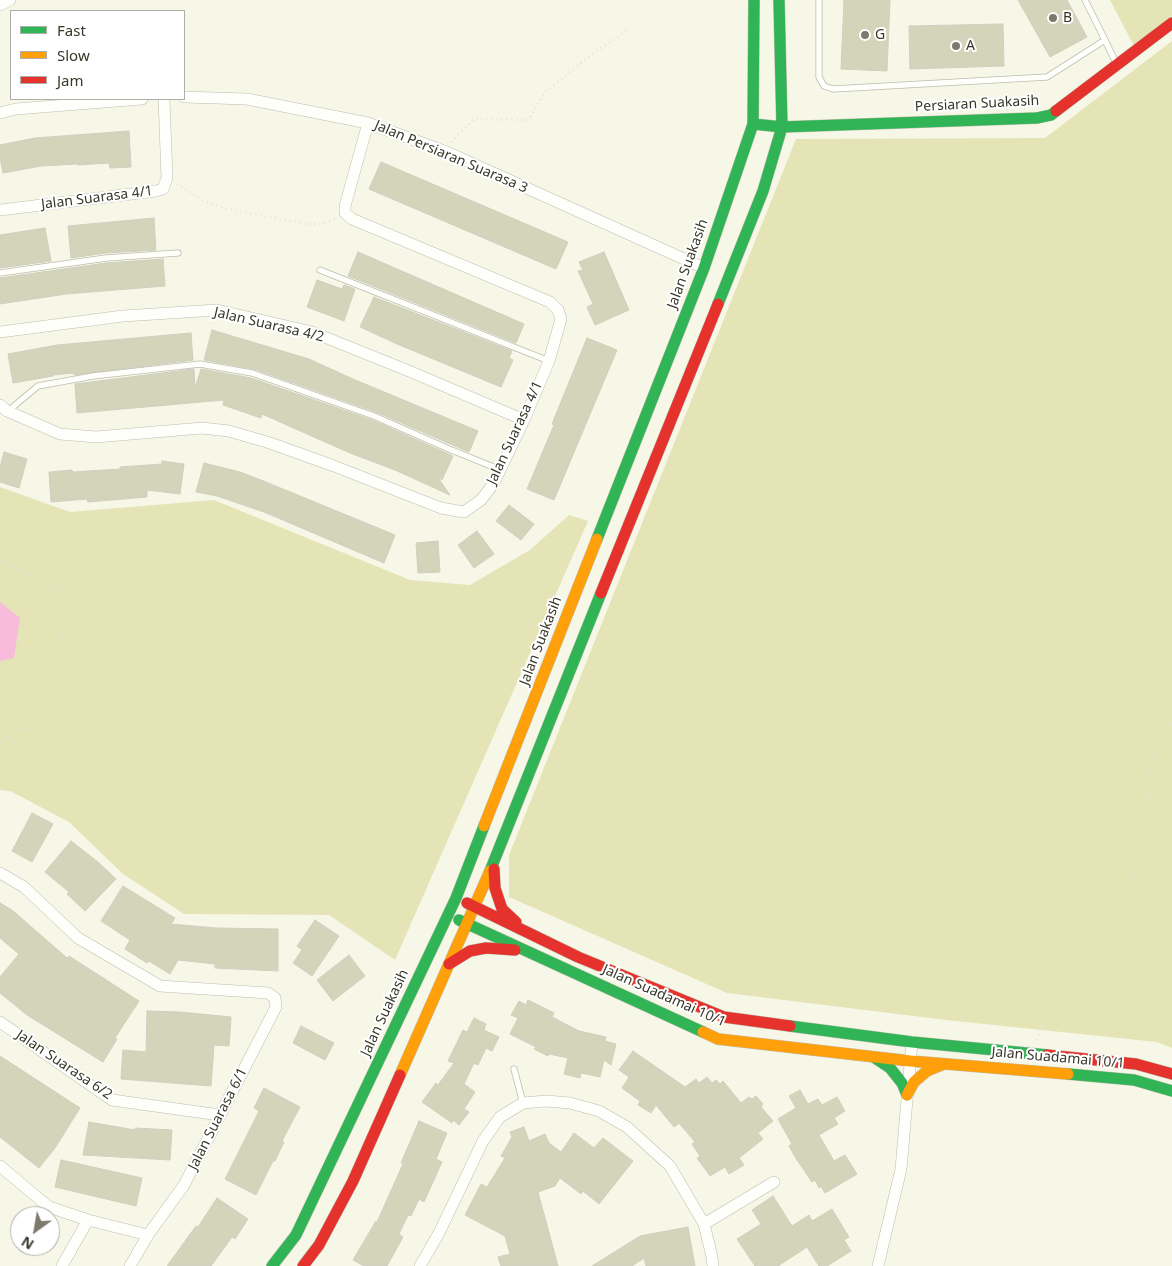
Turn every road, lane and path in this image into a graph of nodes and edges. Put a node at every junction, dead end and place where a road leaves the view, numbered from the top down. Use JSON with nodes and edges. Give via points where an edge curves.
{"nodes":[{"id":1,"x":10,"y":0,"type":"edge"},
{"id":2,"x":754,"y":0,"type":"edge"},
{"id":3,"x":779,"y":0,"type":"edge"},
{"id":4,"x":820,"y":0,"type":"edge"},
{"id":5,"x":1085,"y":0,"type":"edge"},
{"id":6,"x":0,"y":5,"type":"edge"},
{"id":7,"x":1172,"y":24,"type":"edge"},
{"id":8,"x":628,"y":29,"type":"dead end"},
{"id":9,"x":1105,"y":40,"type":"junction"},
{"id":10,"x":1117,"y":65,"type":"junction"},
{"id":11,"x":185,"y":97,"type":"edge"},
{"id":12,"x":129,"y":100,"type":"edge"},
{"id":13,"x":164,"y":100,"type":"edge"},
{"id":14,"x":0,"y":112,"type":"edge"},
{"id":15,"x":368,"y":123,"type":"junction"},
{"id":16,"x":753,"y":124,"type":"junction"},
{"id":17,"x":782,"y":127,"type":"junction"},
{"id":18,"x":449,"y":153,"type":"junction"},
{"id":19,"x":167,"y":178,"type":"junction"},
{"id":20,"x":0,"y":210,"type":"edge"},
{"id":21,"x":345,"y":213,"type":"junction"},
{"id":22,"x":178,"y":253,"type":"dead end"},
{"id":23,"x":704,"y":268,"type":"junction"},
{"id":24,"x":320,"y":270,"type":"dead end"},
{"id":25,"x":0,"y":273,"type":"edge"},
{"id":26,"x":0,"y":332,"type":"edge"},
{"id":27,"x":549,"y":361,"type":"junction"},
{"id":28,"x":4,"y":408,"type":"edge"},
{"id":29,"x":524,"y":420,"type":"junction"},
{"id":30,"x":501,"y":470,"type":"junction"},
{"id":31,"x":0,"y":560,"type":"edge"},
{"id":32,"x":1172,"y":722,"type":"edge"},
{"id":33,"x":0,"y":744,"type":"edge"},
{"id":34,"x":494,"y":862,"type":"junction"},
{"id":35,"x":0,"y":873,"type":"edge"},
{"id":36,"x":456,"y":898,"type":"junction"},
{"id":37,"x":475,"y":907,"type":"junction"},
{"id":38,"x":448,"y":914,"type":"junction"},
{"id":39,"x":468,"y":924,"type":"junction"},
{"id":40,"x":530,"y":934,"type":"junction"},
{"id":41,"x":525,"y":950,"type":"junction"},
{"id":42,"x":448,"y":964,"type":"junction"},
{"id":43,"x":0,"y":1022,"type":"edge"},
{"id":44,"x":912,"y":1042,"type":"junction"},
{"id":45,"x":1033,"y":1054,"type":"junction"},
{"id":46,"x":872,"y":1056,"type":"junction"},
{"id":47,"x":910,"y":1061,"type":"junction"},
{"id":48,"x":946,"y":1064,"type":"junction"},
{"id":49,"x":514,"y":1069,"type":"dead end"},
{"id":50,"x":1172,"y":1074,"type":"edge"},
{"id":51,"x":1172,"y":1091,"type":"edge"},
{"id":52,"x":906,"y":1095,"type":"junction"},
{"id":53,"x":523,"y":1103,"type":"junction"},
{"id":54,"x":220,"y":1114,"type":"junction"},
{"id":55,"x":0,"y":1166,"type":"edge"},
{"id":56,"x":774,"y":1182,"type":"dead end"},
{"id":57,"x":88,"y":1220,"type":"junction"},
{"id":58,"x":704,"y":1224,"type":"junction"},
{"id":59,"x":148,"y":1235,"type":"junction"},
{"id":60,"x":62,"y":1266,"type":"edge"},
{"id":61,"x":130,"y":1266,"type":"edge"},
{"id":62,"x":272,"y":1266,"type":"edge"},
{"id":63,"x":303,"y":1266,"type":"edge"},
{"id":64,"x":420,"y":1266,"type":"edge"},
{"id":65,"x":713,"y":1266,"type":"edge"},
{"id":66,"x":878,"y":1266,"type":"edge"}],
"edges":[{"from":1,"to":6,"type":"street"},
{"from":2,"to":16,"type":"main road","name":"Jalan Suakasih"},
{"from":3,"to":17,"type":"main road"},
{"from":4,"to":9,"type":"lane","via":[[819,77],[824,86],[832,89],[1047,77]]},
{"from":5,"to":9,"type":"lane"},
{"from":7,"to":10,"type":"main road","name":"Persiaran Suakasih"},
{"from":8,"to":18,"type":"path","via":[[545,92],[528,120],[474,119],[452,140]]},
{"from":9,"to":10,"type":"lane"},
{"from":10,"to":17,"type":"main road","name":"Persiaran Suakasih","via":[[1051,115],[1037,118]]},
{"from":11,"to":15,"type":"street","name":"Jalan Persiaran Suarasa 3","via":[[246,99]]},
{"from":12,"to":14,"type":"street"},
{"from":13,"to":19,"type":"street","name":"Jalan Suarasa 4/1"},
{"from":15,"to":18,"type":"street","name":"Jalan Persiaran Suarasa 3"},
{"from":15,"to":21,"type":"street"},
{"from":16,"to":17,"type":"main road","name":"Persiaran Suakasih"},
{"from":16,"to":23,"type":"main road","name":"Jalan Suakasih"},
{"from":17,"to":34,"type":"main road","via":[[763,191]]},
{"from":18,"to":23,"type":"street","name":"Jalan Persiaran Suarasa 3"},
{"from":19,"to":20,"type":"street","name":"Jalan Suarasa 4/1","via":[[163,189],[156,191]]},
{"from":19,"to":21,"type":"path","via":[[202,200],[223,208],[306,224],[323,224]]},
{"from":21,"to":27,"type":"street","name":"Jalan Suarasa 4/1","via":[[352,219],[550,302],[561,318]]},
{"from":22,"to":25,"type":"lane","via":[[106,258]]},
{"from":23,"to":36,"type":"main road","name":"Jalan Suakasih"},
{"from":24,"to":27,"type":"lane"},
{"from":26,"to":29,"type":"street","name":"Jalan Suarasa 4/2","via":[[123,316],[217,310],[312,332]]},
{"from":27,"to":29,"type":"street","name":"Jalan Suarasa 4/1"},
{"from":28,"to":30,"type":"lane","via":[[38,386],[93,376],[200,364],[252,373],[357,410]]},
{"from":28,"to":30,"type":"street","name":"Jalan Suarasa 4/1","via":[[60,434],[69,435],[96,437],[202,428],[229,431],[334,466],[440,508],[464,512],[481,500]]},
{"from":29,"to":30,"type":"street","name":"Jalan Suarasa 4/1"},
{"from":31,"to":33,"type":"path","via":[[61,591],[69,606],[44,712],[35,723],[16,730]]},
{"from":32,"to":45,"type":"path","via":[[1150,766],[1147,806],[1129,893],[1110,944],[1074,968],[1045,1011]]},
{"from":34,"to":37,"type":"main road"},
{"from":34,"to":40,"type":"main road","via":[[494,888],[502,909]]},
{"from":35,"to":54,"type":"street","name":"Jalan Suarasa 6/1","via":[[24,887],[78,938],[160,986],[268,993],[275,998],[276,1007]]},
{"from":36,"to":37,"type":"main road","name":"Jalan Suadamai 10/1"},
{"from":36,"to":38,"type":"main road","name":"Jalan Suakasih"},
{"from":37,"to":39,"type":"main road"},
{"from":37,"to":40,"type":"main road","name":"Jalan Suadamai 10/1"},
{"from":38,"to":39,"type":"main road","name":"Jalan Suadamai 10/1"},
{"from":38,"to":62,"type":"main road","name":"Jalan Suakasih","via":[[296,1235]]},
{"from":39,"to":41,"type":"main road","name":"Jalan Suadamai 10/1"},
{"from":39,"to":42,"type":"main road"},
{"from":40,"to":44,"type":"main road","name":"Jalan Suadamai 10/1","via":[[724,1017]]},
{"from":41,"to":42,"type":"main road","via":[[486,948],[470,951]]},
{"from":41,"to":46,"type":"main road","name":"Jalan Suadamai 10/1","via":[[718,1039]]},
{"from":42,"to":63,"type":"main road","via":[[353,1181],[320,1245]]},
{"from":43,"to":54,"type":"street","name":"Jalan Suarasa 6/2","via":[[112,1100]]},
{"from":44,"to":45,"type":"main road","name":"Jalan Suadamai 10/1"},
{"from":44,"to":47,"type":"street"},
{"from":45,"to":50,"type":"main road","name":"Jalan Suadamai 10/1","via":[[1136,1064]]},
{"from":46,"to":47,"type":"main road","name":"Jalan Suadamai 10/1"},
{"from":46,"to":52,"type":"main road","via":[[890,1068],[902,1083]]},
{"from":47,"to":48,"type":"main road","name":"Jalan Suadamai 10/1"},
{"from":47,"to":52,"type":"street"},
{"from":48,"to":51,"type":"main road","name":"Jalan Suadamai 10/1","via":[[1134,1080]]},
{"from":48,"to":52,"type":"main road","via":[[927,1071],[914,1082]]},
{"from":49,"to":53,"type":"lane"},
{"from":52,"to":66,"type":"street","via":[[901,1169]]},
{"from":53,"to":58,"type":"street","via":[[570,1103],[599,1111],[627,1127],[670,1166]]},
{"from":53,"to":64,"type":"street","via":[[500,1117],[483,1141]]},
{"from":54,"to":59,"type":"street","name":"Jalan Suarasa 6/1","via":[[184,1184]]},
{"from":55,"to":57,"type":"street","via":[[49,1207]]},
{"from":56,"to":58,"type":"street"},
{"from":57,"to":59,"type":"street"},
{"from":57,"to":60,"type":"street"},
{"from":58,"to":65,"type":"street"},
{"from":59,"to":61,"type":"street","name":"Jalan Suarasa 6/1"}]}
